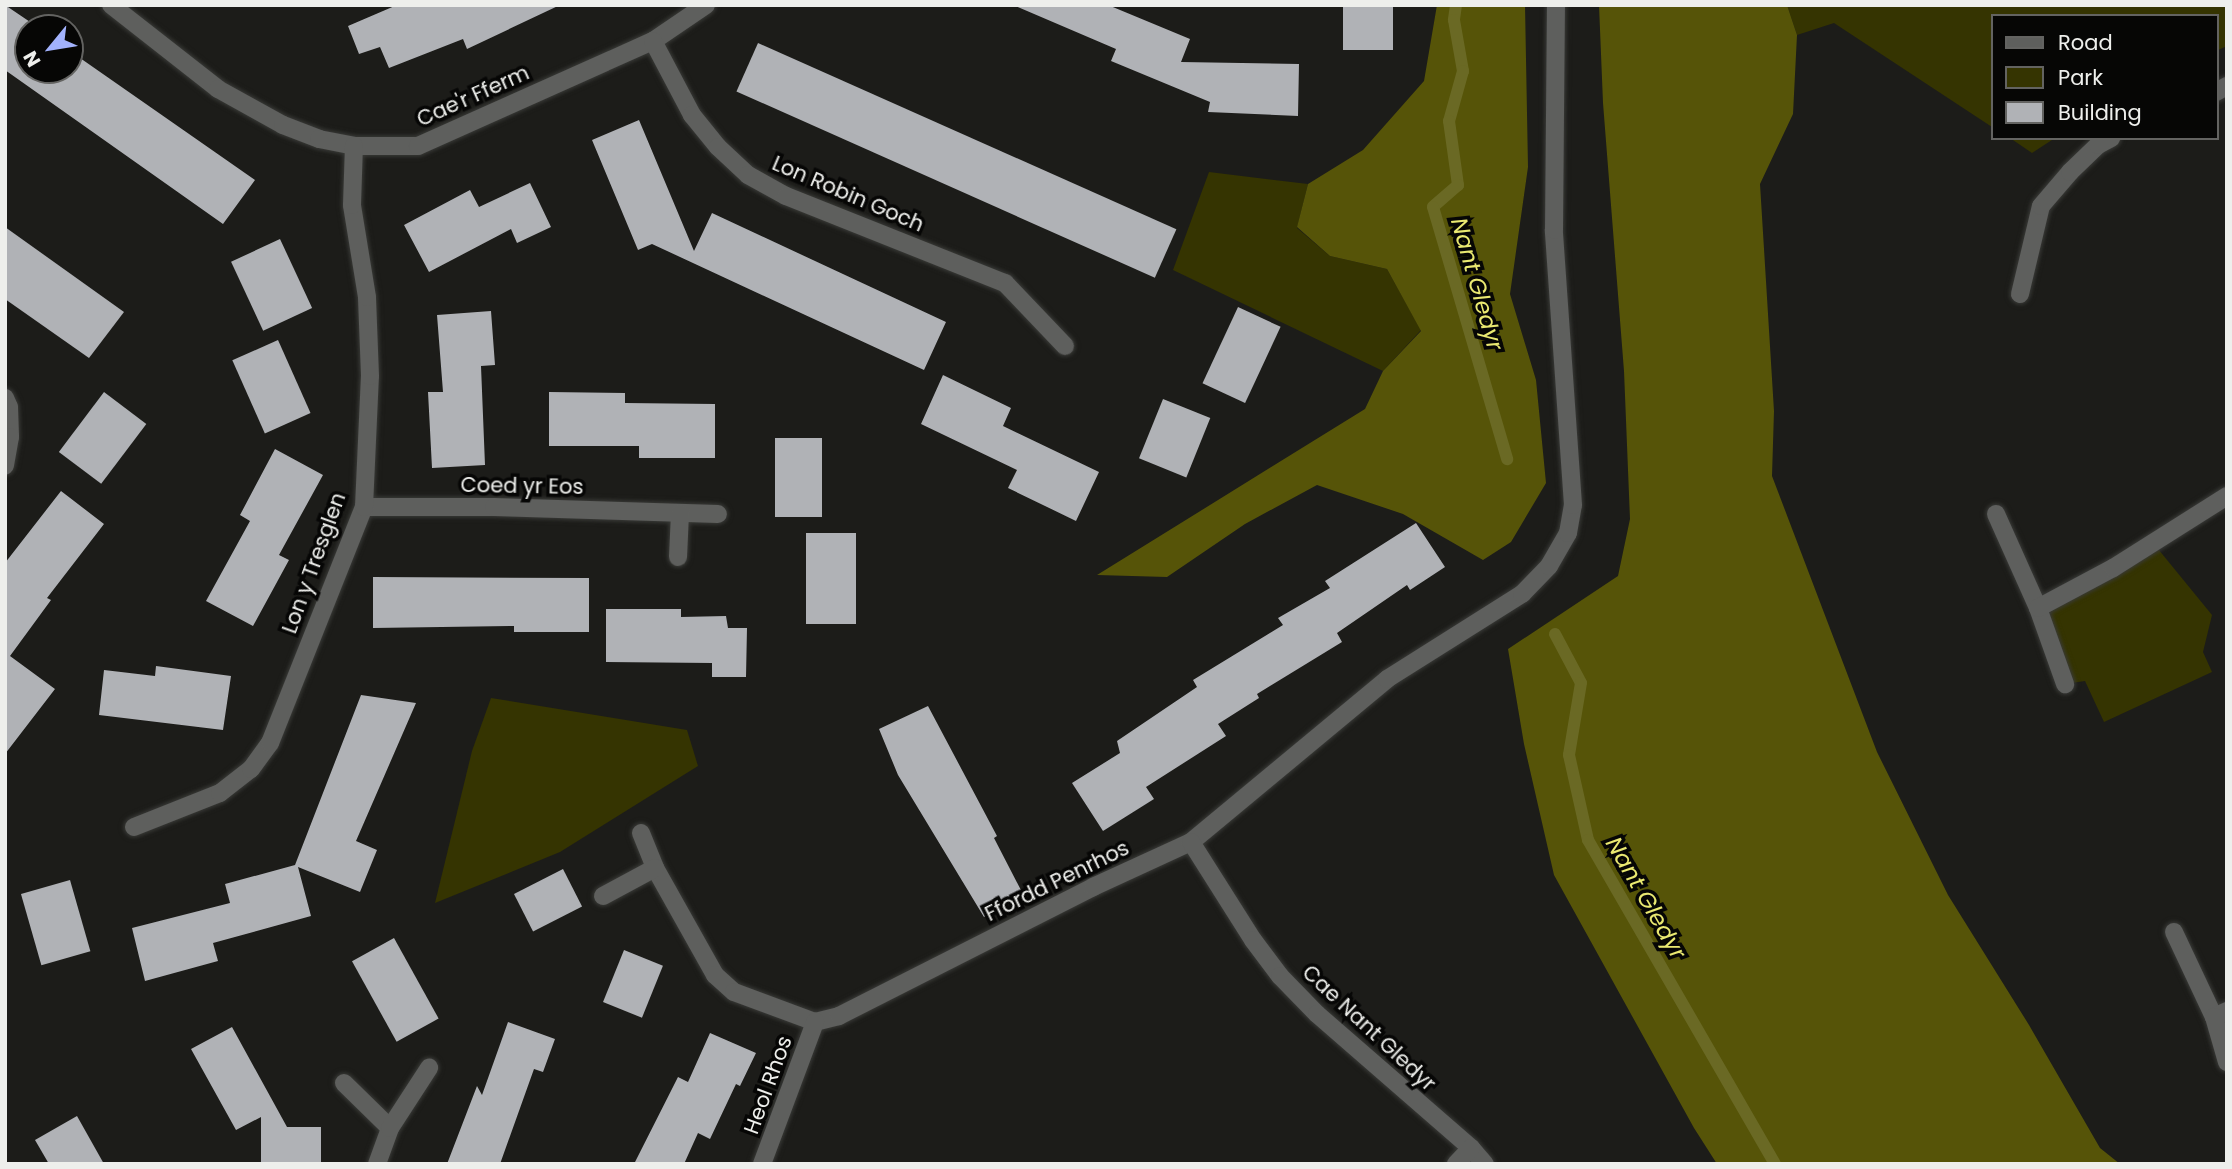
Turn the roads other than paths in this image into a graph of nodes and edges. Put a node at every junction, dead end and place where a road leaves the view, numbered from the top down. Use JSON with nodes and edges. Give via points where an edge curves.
{"nodes":[{"id":1,"x":111,"y":5,"type":"edge"},
{"id":2,"x":706,"y":5,"type":"edge"},
{"id":3,"x":1556,"y":5,"type":"edge"},
{"id":4,"x":653,"y":41,"type":"junction"},
{"id":5,"x":2107,"y":140,"type":"edge"},
{"id":6,"x":355,"y":146,"type":"junction"},
{"id":7,"x":2020,"y":293,"type":"dead end"},
{"id":8,"x":1065,"y":346,"type":"dead end"},
{"id":9,"x":5,"y":398,"type":"edge"},
{"id":10,"x":5,"y":466,"type":"edge"},
{"id":11,"x":2227,"y":496,"type":"edge"},
{"id":12,"x":364,"y":507,"type":"junction"},
{"id":13,"x":680,"y":513,"type":"junction"},
{"id":14,"x":718,"y":514,"type":"dead end"},
{"id":15,"x":1996,"y":514,"type":"dead end"},
{"id":16,"x":678,"y":556,"type":"dead end"},
{"id":17,"x":2038,"y":608,"type":"junction"},
{"id":18,"x":2065,"y":684,"type":"dead end"},
{"id":19,"x":134,"y":827,"type":"dead end"},
{"id":20,"x":641,"y":833,"type":"dead end"},
{"id":21,"x":1191,"y":842,"type":"junction"},
{"id":22,"x":655,"y":868,"type":"junction"},
{"id":23,"x":603,"y":896,"type":"dead end"},
{"id":24,"x":2174,"y":932,"type":"dead end"},
{"id":25,"x":2220,"y":1014,"type":"edge"},
{"id":26,"x":815,"y":1022,"type":"junction"},
{"id":27,"x":2227,"y":1062,"type":"edge"},
{"id":28,"x":429,"y":1068,"type":"dead end"},
{"id":29,"x":344,"y":1083,"type":"dead end"},
{"id":30,"x":390,"y":1128,"type":"junction"},
{"id":31,"x":1471,"y":1148,"type":"junction"},
{"id":32,"x":377,"y":1164,"type":"edge"},
{"id":33,"x":762,"y":1164,"type":"edge"},
{"id":34,"x":1457,"y":1164,"type":"edge"},
{"id":35,"x":1485,"y":1164,"type":"edge"}],
"edges":[{"from":1,"to":6,"type":"street","name":"Cae'r Fferm","via":[[218,89],[283,125]]},
{"from":2,"to":4,"type":"street","name":"Cae'r Fferm"},
{"from":3,"to":21,"type":"street","name":"Ffordd Penrhos","via":[[1554,230],[1573,505],[1567,533],[1549,566],[1522,594],[1387,679]]},
{"from":4,"to":6,"type":"street","name":"Cae'r Fferm","via":[[418,146]]},
{"from":4,"to":8,"type":"street","name":"Lon Robin Goch","via":[[692,115],[718,148],[748,175],[786,196],[1005,283]]},
{"from":5,"to":7,"type":"street","via":[[2070,172],[2041,206]]},
{"from":6,"to":12,"type":"street","name":"Lon y Tresglen","via":[[352,205],[366,297],[370,376]]},
{"from":9,"to":10,"type":"street","via":[[10,437]]},
{"from":11,"to":17,"type":"street","via":[[2113,568]]},
{"from":12,"to":13,"type":"street","name":"Coed yr Eos"},
{"from":12,"to":19,"type":"street","name":"Lon y Tresglen","via":[[270,743],[258,760],[220,793]]},
{"from":13,"to":14,"type":"street","name":"Coed yr Eos"},
{"from":13,"to":16,"type":"street"},
{"from":15,"to":17,"type":"street"},
{"from":17,"to":18,"type":"street"},
{"from":20,"to":22,"type":"street"},
{"from":21,"to":26,"type":"street","name":"Ffordd Penrhos","via":[[859,1007]]},
{"from":21,"to":31,"type":"street","name":"Cae Nant Gledyr","via":[[1280,976]]},
{"from":22,"to":23,"type":"street"},
{"from":22,"to":26,"type":"street","via":[[715,975],[734,992]]},
{"from":24,"to":25,"type":"street"},
{"from":25,"to":27,"type":"street"},
{"from":26,"to":33,"type":"street","name":"Heol Rhos"},
{"from":28,"to":30,"type":"street"},
{"from":29,"to":30,"type":"street"},
{"from":30,"to":32,"type":"street"},
{"from":31,"to":34,"type":"street"},
{"from":31,"to":35,"type":"street","name":"Cae Nant Gledyr"}]}
